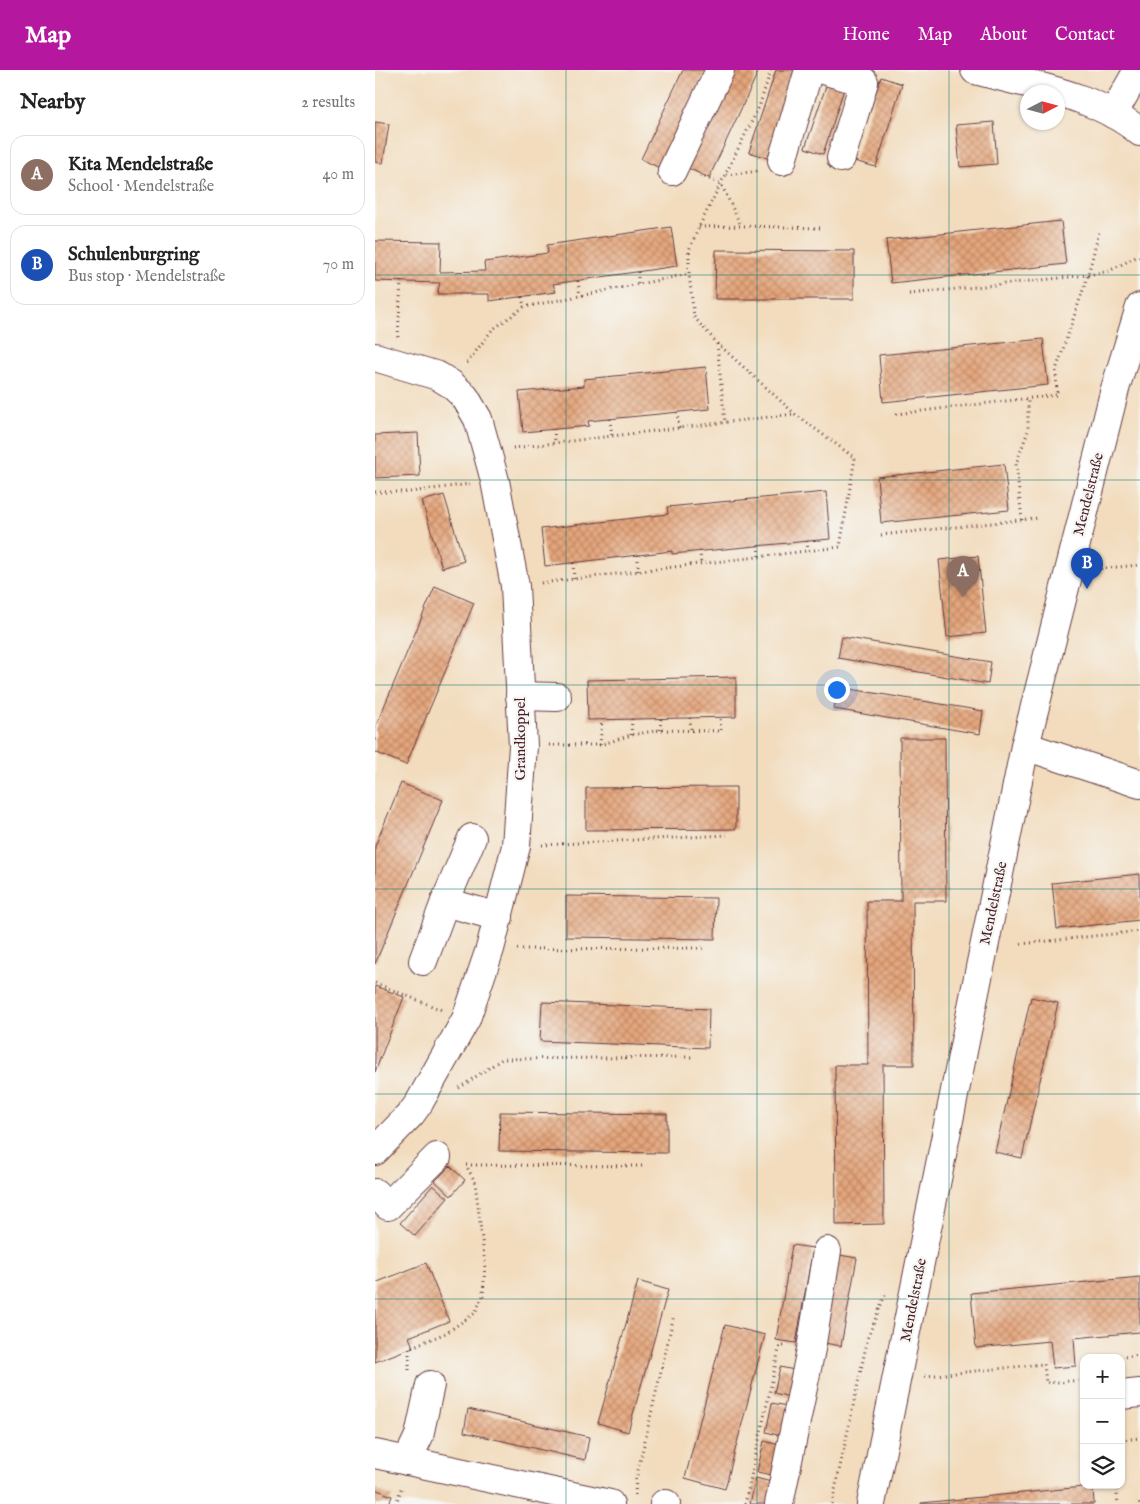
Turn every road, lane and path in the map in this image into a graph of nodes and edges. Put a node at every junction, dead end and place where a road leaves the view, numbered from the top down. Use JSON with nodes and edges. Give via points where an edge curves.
{"nodes":[{"id":1,"x":720,"y":70,"type":"edge"},
{"id":2,"x":771,"y":70,"type":"edge"},
{"id":3,"x":809,"y":70,"type":"edge"},
{"id":4,"x":823,"y":70,"type":"edge"},
{"id":5,"x":975,"y":70,"type":"edge"},
{"id":6,"x":1138,"y":70,"type":"edge"},
{"id":7,"x":1113,"y":114,"type":"junction"},
{"id":8,"x":1140,"y":132,"type":"edge"},
{"id":9,"x":841,"y":158,"type":"dead end"},
{"id":10,"x":782,"y":161,"type":"joint"},
{"id":11,"x":674,"y":168,"type":"joint"},
{"id":12,"x":725,"y":175,"type":"junction"},
{"id":13,"x":721,"y":184,"type":"junction"},
{"id":14,"x":741,"y":226,"type":"junction"},
{"id":15,"x":699,"y":227,"type":"junction"},
{"id":16,"x":823,"y":228,"type":"dead end"},
{"id":17,"x":1099,"y":232,"type":"dead end"},
{"id":18,"x":1140,"y":256,"type":"edge"},
{"id":19,"x":638,"y":272,"type":"dead end"},
{"id":20,"x":689,"y":274,"type":"junction"},
{"id":21,"x":1088,"y":275,"type":"junction"},
{"id":22,"x":578,"y":280,"type":"dead end"},
{"id":23,"x":401,"y":281,"type":"dead end"},
{"id":24,"x":638,"y":284,"type":"junction"},
{"id":25,"x":909,"y":294,"type":"dead end"},
{"id":26,"x":522,"y":296,"type":"dead end"},
{"id":27,"x":580,"y":296,"type":"junction"},
{"id":28,"x":524,"y":307,"type":"junction"},
{"id":29,"x":1140,"y":307,"type":"edge"},
{"id":30,"x":717,"y":342,"type":"junction"},
{"id":31,"x":386,"y":360,"type":"edge"},
{"id":32,"x":451,"y":384,"type":"junction"},
{"id":33,"x":1028,"y":399,"type":"junction"},
{"id":34,"x":677,"y":412,"type":"dead end"},
{"id":35,"x":795,"y":414,"type":"junction"},
{"id":36,"x":896,"y":414,"type":"dead end"},
{"id":37,"x":610,"y":418,"type":"dead end"},
{"id":38,"x":725,"y":423,"type":"junction"},
{"id":39,"x":679,"y":428,"type":"junction"},
{"id":40,"x":554,"y":429,"type":"dead end"},
{"id":41,"x":612,"y":436,"type":"junction"},
{"id":42,"x":555,"y":443,"type":"junction"},
{"id":43,"x":487,"y":451,"type":"junction"},
{"id":44,"x":495,"y":481,"type":"junction"},
{"id":45,"x":375,"y":492,"type":"edge"},
{"id":46,"x":1038,"y":518,"type":"dead end"},
{"id":47,"x":1022,"y":520,"type":"junction"},
{"id":48,"x":881,"y":535,"type":"dead end"},
{"id":49,"x":807,"y":541,"type":"dead end"},
{"id":50,"x":758,"y":545,"type":"dead end"},
{"id":51,"x":700,"y":551,"type":"dead end"},
{"id":52,"x":807,"y":551,"type":"junction"},
{"id":53,"x":638,"y":555,"type":"dead end"},
{"id":54,"x":759,"y":557,"type":"junction"},
{"id":55,"x":573,"y":563,"type":"dead end"},
{"id":56,"x":701,"y":564,"type":"junction"},
{"id":57,"x":1140,"y":565,"type":"edge"},
{"id":58,"x":639,"y":571,"type":"junction"},
{"id":59,"x":1069,"y":572,"type":"junction"},
{"id":60,"x":574,"y":579,"type":"junction"},
{"id":61,"x":515,"y":586,"type":"junction"},
{"id":62,"x":520,"y":696,"type":"junction"},
{"id":63,"x":557,"y":697,"type":"dead end"},
{"id":64,"x":721,"y":717,"type":"dead end"},
{"id":65,"x":690,"y":718,"type":"dead end"},
{"id":66,"x":632,"y":719,"type":"dead end"},
{"id":67,"x":661,"y":719,"type":"dead end"},
{"id":68,"x":602,"y":720,"type":"dead end"},
{"id":69,"x":660,"y":730,"type":"junction"},
{"id":70,"x":691,"y":730,"type":"junction"},
{"id":71,"x":631,"y":735,"type":"junction"},
{"id":72,"x":600,"y":745,"type":"junction"},
{"id":73,"x":523,"y":746,"type":"junction"},
{"id":74,"x":1025,"y":746,"type":"junction"},
{"id":75,"x":1140,"y":784,"type":"edge"},
{"id":76,"x":727,"y":835,"type":"dead end"},
{"id":77,"x":473,"y":838,"type":"dead end"},
{"id":78,"x":516,"y":846,"type":"junction"},
{"id":79,"x":445,"y":902,"type":"junction"},
{"id":80,"x":499,"y":917,"type":"junction"},
{"id":81,"x":1140,"y":931,"type":"edge"},
{"id":82,"x":1021,"y":944,"type":"dead end"},
{"id":83,"x":703,"y":948,"type":"dead end"},
{"id":84,"x":491,"y":949,"type":"junction"},
{"id":85,"x":423,"y":961,"type":"dead end"},
{"id":86,"x":375,"y":983,"type":"edge"},
{"id":87,"x":466,"y":1019,"type":"junction"},
{"id":88,"x":695,"y":1057,"type":"dead end"},
{"id":89,"x":455,"y":1090,"type":"dead end"},
{"id":90,"x":375,"y":1151,"type":"edge"},
{"id":91,"x":448,"y":1158,"type":"joint"},
{"id":92,"x":466,"y":1165,"type":"junction"},
{"id":93,"x":645,"y":1166,"type":"dead end"},
{"id":94,"x":375,"y":1193,"type":"edge"},
{"id":95,"x":827,"y":1251,"type":"dead end"},
{"id":96,"x":891,"y":1289,"type":"dead end"},
{"id":97,"x":674,"y":1315,"type":"dead end"},
{"id":98,"x":811,"y":1350,"type":"junction"},
{"id":99,"x":1140,"y":1355,"type":"edge"},
{"id":100,"x":1125,"y":1357,"type":"edge"},
{"id":101,"x":897,"y":1379,"type":"junction"},
{"id":102,"x":419,"y":1380,"type":"joint"},
{"id":103,"x":1080,"y":1380,"type":"edge"},
{"id":104,"x":1140,"y":1393,"type":"edge"},
{"id":105,"x":1125,"y":1395,"type":"edge"},
{"id":106,"x":1140,"y":1438,"type":"edge"},
{"id":107,"x":1125,"y":1440,"type":"edge"},
{"id":108,"x":375,"y":1454,"type":"edge"},
{"id":109,"x":407,"y":1461,"type":"junction"},
{"id":110,"x":1116,"y":1489,"type":"edge"},
{"id":111,"x":610,"y":1504,"type":"edge"},
{"id":112,"x":635,"y":1504,"type":"edge"},
{"id":113,"x":745,"y":1504,"type":"edge"},
{"id":114,"x":779,"y":1504,"type":"edge"},
{"id":115,"x":832,"y":1504,"type":"edge"},
{"id":116,"x":871,"y":1504,"type":"edge"},
{"id":117,"x":1118,"y":1504,"type":"edge"}],
"edges":[{"from":1,"to":11,"type":"street"},
{"from":2,"to":12,"type":"path","via":[[759,107]]},
{"from":3,"to":10,"type":"street"},
{"from":4,"to":9,"type":"street","via":[[864,82]]},
{"from":5,"to":7,"type":"street","via":[[1087,100]]},
{"from":6,"to":7,"type":"street"},
{"from":7,"to":8,"type":"street"},
{"from":10,"to":12,"type":"path","via":[[767,170]]},
{"from":11,"to":13,"type":"path"},
{"from":12,"to":13,"type":"path"},
{"from":13,"to":14,"type":"path"},
{"from":13,"to":15,"type":"path"},
{"from":14,"to":15,"type":"path"},
{"from":14,"to":16,"type":"path"},
{"from":15,"to":20,"type":"path","via":[[689,250]]},
{"from":17,"to":21,"type":"path"},
{"from":18,"to":21,"type":"path","via":[[1109,271]]},
{"from":19,"to":24,"type":"path"},
{"from":20,"to":24,"type":"path"},
{"from":20,"to":30,"type":"path","via":[[694,318]]},
{"from":21,"to":25,"type":"path"},
{"from":21,"to":33,"type":"path","via":[[1057,370],[1057,395]]},
{"from":22,"to":27,"type":"path"},
{"from":23,"to":31,"type":"path"},
{"from":24,"to":27,"type":"path"},
{"from":26,"to":28,"type":"path"},
{"from":27,"to":28,"type":"path"},
{"from":28,"to":32,"type":"path","via":[[492,330]]},
{"from":29,"to":59,"type":"street","name":"Mendelstraße","via":[[1115,389]]},
{"from":30,"to":35,"type":"path"},
{"from":30,"to":38,"type":"path"},
{"from":31,"to":32,"type":"street","name":"Grandkoppel","via":[[438,376]]},
{"from":32,"to":43,"type":"street","name":"Grandkoppel","via":[[465,397],[478,419]]},
{"from":33,"to":36,"type":"path"},
{"from":33,"to":47,"type":"path","via":[[1028,431],[1016,464]]},
{"from":34,"to":39,"type":"path"},
{"from":35,"to":38,"type":"path"},
{"from":35,"to":52,"type":"path","via":[[855,458],[841,547]]},
{"from":37,"to":41,"type":"path"},
{"from":38,"to":39,"type":"path"},
{"from":39,"to":41,"type":"path"},
{"from":40,"to":42,"type":"path"},
{"from":41,"to":42,"type":"path"},
{"from":42,"to":43,"type":"path"},
{"from":43,"to":44,"type":"street","name":"Grandkoppel"},
{"from":44,"to":45,"type":"path","via":[[410,492]]},
{"from":44,"to":61,"type":"street","name":"Grandkoppel"},
{"from":46,"to":47,"type":"path"},
{"from":47,"to":48,"type":"path"},
{"from":49,"to":52,"type":"path"},
{"from":50,"to":54,"type":"path"},
{"from":51,"to":56,"type":"path"},
{"from":52,"to":54,"type":"path"},
{"from":53,"to":58,"type":"path"},
{"from":54,"to":56,"type":"path"},
{"from":55,"to":60,"type":"path"},
{"from":56,"to":58,"type":"path"},
{"from":57,"to":59,"type":"path"},
{"from":58,"to":60,"type":"path"},
{"from":59,"to":74,"type":"street","name":"Mendelstraße"},
{"from":60,"to":61,"type":"path"},
{"from":61,"to":62,"type":"street","name":"Grandkoppel"},
{"from":62,"to":63,"type":"street"},
{"from":62,"to":73,"type":"street","name":"Grandkoppel"},
{"from":64,"to":70,"type":"path","via":[[721,731]]},
{"from":65,"to":70,"type":"path"},
{"from":66,"to":71,"type":"path"},
{"from":67,"to":69,"type":"path"},
{"from":68,"to":72,"type":"path"},
{"from":69,"to":70,"type":"path"},
{"from":69,"to":71,"type":"path"},
{"from":71,"to":72,"type":"path"},
{"from":72,"to":73,"type":"path"},
{"from":73,"to":78,"type":"street","name":"Grandkoppel"},
{"from":74,"to":75,"type":"street"},
{"from":74,"to":101,"type":"street","name":"Mendelstraße"},
{"from":76,"to":78,"type":"path"},
{"from":77,"to":79,"type":"street"},
{"from":78,"to":80,"type":"street","name":"Grandkoppel"},
{"from":79,"to":80,"type":"street"},
{"from":79,"to":85,"type":"street"},
{"from":80,"to":84,"type":"street","name":"Grandkoppel"},
{"from":81,"to":82,"type":"path"},
{"from":83,"to":84,"type":"path"},
{"from":84,"to":87,"type":"street","name":"Grandkoppel"},
{"from":86,"to":87,"type":"path"},
{"from":87,"to":90,"type":"street","name":"Grandkoppel","via":[[419,1103]]},
{"from":88,"to":89,"type":"path","via":[[502,1058]]},
{"from":91,"to":92,"type":"path"},
{"from":91,"to":94,"type":"street","via":[[388,1206]]},
{"from":92,"to":93,"type":"path"},
{"from":92,"to":102,"type":"path","via":[[475,1182],[485,1264],[483,1296],[475,1313],[447,1333],[409,1348]]},
{"from":95,"to":98,"type":"street"},
{"from":96,"to":115,"type":"path","via":[[884,1296],[868,1337]]},
{"from":97,"to":112,"type":"path","via":[[637,1480]]},
{"from":98,"to":113,"type":"path","via":[[780,1346]]},
{"from":98,"to":114,"type":"street"},
{"from":99,"to":100,"type":"path"},
{"from":101,"to":103,"type":"path","via":[[1044,1364],[1046,1383]]},
{"from":101,"to":116,"type":"street","name":"Mendelstraße"},
{"from":102,"to":109,"type":"street","via":[[419,1436]]},
{"from":104,"to":105,"type":"street"},
{"from":106,"to":107,"type":"path"},
{"from":108,"to":109,"type":"street"},
{"from":109,"to":111,"type":"street"},
{"from":110,"to":117,"type":"path"}]}
